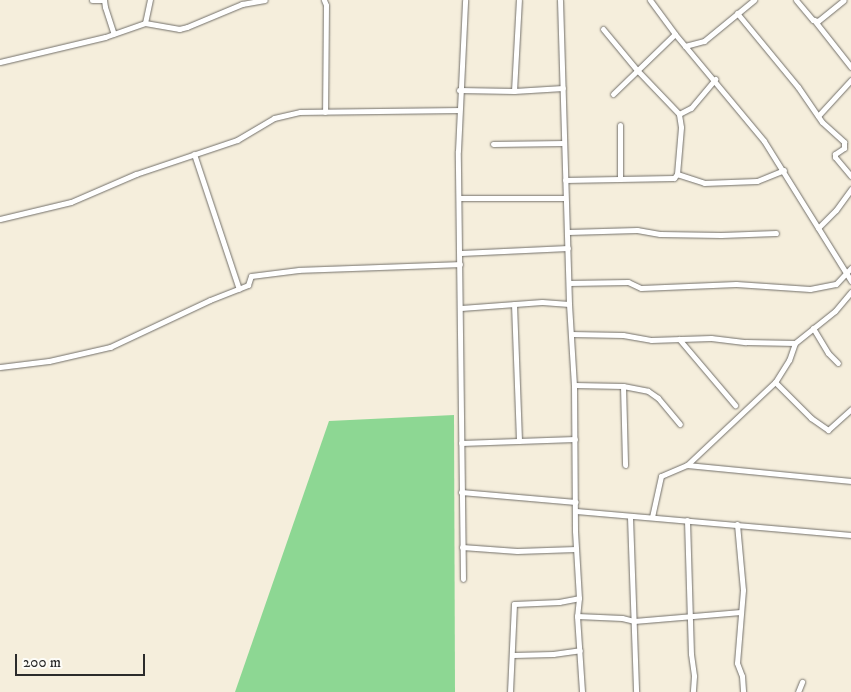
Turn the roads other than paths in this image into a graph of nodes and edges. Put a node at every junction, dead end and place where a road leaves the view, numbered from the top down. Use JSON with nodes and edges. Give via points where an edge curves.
{"nodes":[{"id":1,"x":92,"y":0,"type":"edge"},
{"id":2,"x":104,"y":0,"type":"edge"},
{"id":3,"x":150,"y":0,"type":"edge"},
{"id":4,"x":265,"y":0,"type":"edge"},
{"id":5,"x":324,"y":0,"type":"edge"},
{"id":6,"x":465,"y":0,"type":"edge"},
{"id":7,"x":519,"y":0,"type":"edge"},
{"id":8,"x":560,"y":0,"type":"edge"},
{"id":9,"x":650,"y":0,"type":"edge"},
{"id":10,"x":754,"y":0,"type":"edge"},
{"id":11,"x":796,"y":0,"type":"edge"},
{"id":12,"x":844,"y":0,"type":"edge"},
{"id":13,"x":737,"y":13,"type":"junction"},
{"id":14,"x":813,"y":20,"type":"junction"},
{"id":15,"x":145,"y":23,"type":"junction"},
{"id":16,"x":603,"y":29,"type":"dead end"},
{"id":17,"x":114,"y":34,"type":"junction"},
{"id":18,"x":675,"y":34,"type":"junction"},
{"id":19,"x":685,"y":46,"type":"junction"},
{"id":20,"x":0,"y":62,"type":"edge"},
{"id":21,"x":851,"y":67,"type":"edge"},
{"id":22,"x":637,"y":70,"type":"junction"},
{"id":23,"x":715,"y":79,"type":"junction"},
{"id":24,"x":851,"y":80,"type":"edge"},
{"id":25,"x":563,"y":88,"type":"junction"},
{"id":26,"x":460,"y":90,"type":"junction"},
{"id":27,"x":514,"y":91,"type":"junction"},
{"id":28,"x":613,"y":94,"type":"dead end"},
{"id":29,"x":458,"y":110,"type":"junction"},
{"id":30,"x":325,"y":112,"type":"junction"},
{"id":31,"x":679,"y":114,"type":"junction"},
{"id":32,"x":818,"y":116,"type":"junction"},
{"id":33,"x":620,"y":125,"type":"dead end"},
{"id":34,"x":564,"y":143,"type":"junction"},
{"id":35,"x":493,"y":144,"type":"dead end"},
{"id":36,"x":194,"y":154,"type":"junction"},
{"id":37,"x":784,"y":170,"type":"junction"},
{"id":38,"x":678,"y":174,"type":"junction"},
{"id":39,"x":851,"y":176,"type":"edge"},
{"id":40,"x":620,"y":179,"type":"junction"},
{"id":41,"x":565,"y":180,"type":"junction"},
{"id":42,"x":851,"y":188,"type":"edge"},
{"id":43,"x":460,"y":198,"type":"junction"},
{"id":44,"x":565,"y":198,"type":"junction"},
{"id":45,"x":0,"y":219,"type":"edge"},
{"id":46,"x":818,"y":228,"type":"junction"},
{"id":47,"x":568,"y":232,"type":"junction"},
{"id":48,"x":776,"y":232,"type":"dead end"},
{"id":49,"x":568,"y":248,"type":"junction"},
{"id":50,"x":461,"y":252,"type":"junction"},
{"id":51,"x":460,"y":264,"type":"junction"},
{"id":52,"x":851,"y":268,"type":"edge"},
{"id":53,"x":844,"y":273,"type":"junction"},
{"id":54,"x":851,"y":282,"type":"edge"},
{"id":55,"x":569,"y":283,"type":"junction"},
{"id":56,"x":239,"y":289,"type":"junction"},
{"id":57,"x":851,"y":292,"type":"edge"},
{"id":58,"x":514,"y":304,"type":"junction"},
{"id":59,"x":569,"y":304,"type":"junction"},
{"id":60,"x":461,"y":308,"type":"junction"},
{"id":61,"x":813,"y":328,"type":"junction"},
{"id":62,"x":570,"y":334,"type":"junction"},
{"id":63,"x":679,"y":339,"type":"junction"},
{"id":64,"x":795,"y":343,"type":"junction"},
{"id":65,"x":838,"y":363,"type":"dead end"},
{"id":66,"x":0,"y":367,"type":"edge"},
{"id":67,"x":775,"y":382,"type":"junction"},
{"id":68,"x":574,"y":385,"type":"junction"},
{"id":69,"x":623,"y":386,"type":"junction"},
{"id":70,"x":735,"y":405,"type":"dead end"},
{"id":71,"x":851,"y":409,"type":"edge"},
{"id":72,"x":680,"y":424,"type":"dead end"},
{"id":73,"x":575,"y":439,"type":"junction"},
{"id":74,"x":519,"y":441,"type":"junction"},
{"id":75,"x":461,"y":443,"type":"junction"},
{"id":76,"x":625,"y":464,"type":"dead end"},
{"id":77,"x":687,"y":465,"type":"junction"},
{"id":78,"x":851,"y":481,"type":"edge"},
{"id":79,"x":461,"y":492,"type":"junction"},
{"id":80,"x":576,"y":502,"type":"junction"},
{"id":81,"x":576,"y":511,"type":"junction"},
{"id":82,"x":630,"y":517,"type":"junction"},
{"id":83,"x":652,"y":517,"type":"junction"},
{"id":84,"x":687,"y":520,"type":"junction"},
{"id":85,"x":737,"y":524,"type":"junction"},
{"id":86,"x":851,"y":535,"type":"edge"},
{"id":87,"x":462,"y":547,"type":"junction"},
{"id":88,"x":576,"y":549,"type":"junction"},
{"id":89,"x":463,"y":579,"type":"dead end"},
{"id":90,"x":579,"y":598,"type":"junction"},
{"id":91,"x":741,"y":612,"type":"junction"},
{"id":92,"x":577,"y":616,"type":"junction"},
{"id":93,"x":690,"y":617,"type":"junction"},
{"id":94,"x":634,"y":621,"type":"junction"},
{"id":95,"x":580,"y":650,"type":"junction"},
{"id":96,"x":513,"y":655,"type":"junction"},
{"id":97,"x":802,"y":682,"type":"dead end"},
{"id":98,"x":510,"y":692,"type":"edge"},
{"id":99,"x":582,"y":692,"type":"edge"},
{"id":100,"x":636,"y":692,"type":"edge"},
{"id":101,"x":693,"y":692,"type":"edge"},
{"id":102,"x":743,"y":692,"type":"edge"},
{"id":103,"x":798,"y":692,"type":"edge"}],
"edges":[{"from":1,"to":2,"type":"street"},
{"from":2,"to":17,"type":"street"},
{"from":3,"to":15,"type":"street"},
{"from":4,"to":15,"type":"street","via":[[242,4],[179,29]]},
{"from":5,"to":30,"type":"street"},
{"from":6,"to":26,"type":"street"},
{"from":7,"to":27,"type":"street"},
{"from":8,"to":25,"type":"street"},
{"from":9,"to":18,"type":"street"},
{"from":10,"to":13,"type":"street"},
{"from":11,"to":14,"type":"street"},
{"from":12,"to":14,"type":"street","via":[[818,21]]},
{"from":13,"to":19,"type":"street","via":[[704,41]]},
{"from":13,"to":32,"type":"street"},
{"from":14,"to":21,"type":"street"},
{"from":15,"to":17,"type":"street"},
{"from":16,"to":22,"type":"street"},
{"from":17,"to":20,"type":"street"},
{"from":18,"to":19,"type":"street"},
{"from":18,"to":22,"type":"street"},
{"from":19,"to":23,"type":"street"},
{"from":22,"to":28,"type":"street"},
{"from":22,"to":31,"type":"street"},
{"from":23,"to":31,"type":"street","via":[[691,108]]},
{"from":23,"to":37,"type":"street"},
{"from":24,"to":32,"type":"street"},
{"from":25,"to":27,"type":"street"},
{"from":25,"to":34,"type":"street"},
{"from":26,"to":27,"type":"street"},
{"from":26,"to":29,"type":"street"},
{"from":29,"to":30,"type":"street"},
{"from":29,"to":43,"type":"street"},
{"from":30,"to":36,"type":"street","via":[[300,112],[274,118],[237,140]]},
{"from":31,"to":38,"type":"street"},
{"from":32,"to":39,"type":"street","via":[[844,142],[844,148],[835,157]]},
{"from":33,"to":40,"type":"street"},
{"from":34,"to":35,"type":"street"},
{"from":34,"to":41,"type":"street"},
{"from":36,"to":45,"type":"street","via":[[136,174],[72,202]]},
{"from":36,"to":56,"type":"street"},
{"from":37,"to":38,"type":"street","via":[[757,181],[704,183]]},
{"from":37,"to":46,"type":"street"},
{"from":38,"to":40,"type":"street","via":[[674,178]]},
{"from":40,"to":41,"type":"street"},
{"from":41,"to":44,"type":"street"},
{"from":42,"to":46,"type":"street"},
{"from":43,"to":44,"type":"street"},
{"from":43,"to":50,"type":"street"},
{"from":44,"to":47,"type":"street"},
{"from":46,"to":53,"type":"street","via":[[842,263]]},
{"from":47,"to":48,"type":"street","via":[[637,230],[721,236]]},
{"from":47,"to":49,"type":"street"},
{"from":49,"to":50,"type":"street"},
{"from":49,"to":55,"type":"street"},
{"from":50,"to":51,"type":"street"},
{"from":51,"to":56,"type":"street","via":[[299,270],[251,276],[248,285]]},
{"from":51,"to":60,"type":"street"},
{"from":52,"to":53,"type":"street"},
{"from":53,"to":54,"type":"street"},
{"from":53,"to":55,"type":"street","via":[[836,284],[810,289],[736,284],[641,288],[628,282]]},
{"from":55,"to":59,"type":"street"},
{"from":56,"to":66,"type":"street","via":[[110,347],[49,361]]},
{"from":57,"to":61,"type":"street","via":[[835,311]]},
{"from":58,"to":59,"type":"street"},
{"from":58,"to":60,"type":"street"},
{"from":58,"to":74,"type":"street"},
{"from":59,"to":62,"type":"street"},
{"from":60,"to":75,"type":"street"},
{"from":61,"to":64,"type":"street"},
{"from":61,"to":65,"type":"street"},
{"from":62,"to":63,"type":"street"},
{"from":62,"to":68,"type":"street"},
{"from":63,"to":64,"type":"street"},
{"from":63,"to":70,"type":"street"},
{"from":64,"to":67,"type":"street"},
{"from":67,"to":71,"type":"street","via":[[811,418],[828,430]]},
{"from":67,"to":77,"type":"street"},
{"from":68,"to":69,"type":"street"},
{"from":68,"to":73,"type":"street"},
{"from":69,"to":72,"type":"street","via":[[651,393]]},
{"from":69,"to":76,"type":"street"},
{"from":73,"to":74,"type":"street"},
{"from":73,"to":80,"type":"street"},
{"from":74,"to":75,"type":"street"},
{"from":75,"to":79,"type":"street"},
{"from":77,"to":78,"type":"street"},
{"from":77,"to":83,"type":"street","via":[[661,476]]},
{"from":79,"to":80,"type":"street"},
{"from":79,"to":87,"type":"street"},
{"from":80,"to":81,"type":"street"},
{"from":81,"to":82,"type":"street"},
{"from":81,"to":88,"type":"street"},
{"from":82,"to":83,"type":"street"},
{"from":82,"to":94,"type":"street"},
{"from":83,"to":84,"type":"street"},
{"from":84,"to":85,"type":"street"},
{"from":84,"to":93,"type":"street"},
{"from":85,"to":86,"type":"street"},
{"from":85,"to":91,"type":"street","via":[[743,590]]},
{"from":87,"to":88,"type":"street"},
{"from":87,"to":89,"type":"street"},
{"from":88,"to":90,"type":"street"},
{"from":90,"to":92,"type":"street"},
{"from":90,"to":96,"type":"street","via":[[514,604]]},
{"from":91,"to":93,"type":"street"},
{"from":91,"to":102,"type":"street","via":[[737,663]]},
{"from":92,"to":94,"type":"street"},
{"from":92,"to":95,"type":"street"},
{"from":93,"to":94,"type":"street"},
{"from":93,"to":101,"type":"street"},
{"from":94,"to":100,"type":"street"},
{"from":95,"to":96,"type":"street"},
{"from":95,"to":99,"type":"street"},
{"from":96,"to":98,"type":"street"},
{"from":97,"to":103,"type":"street"}]}
